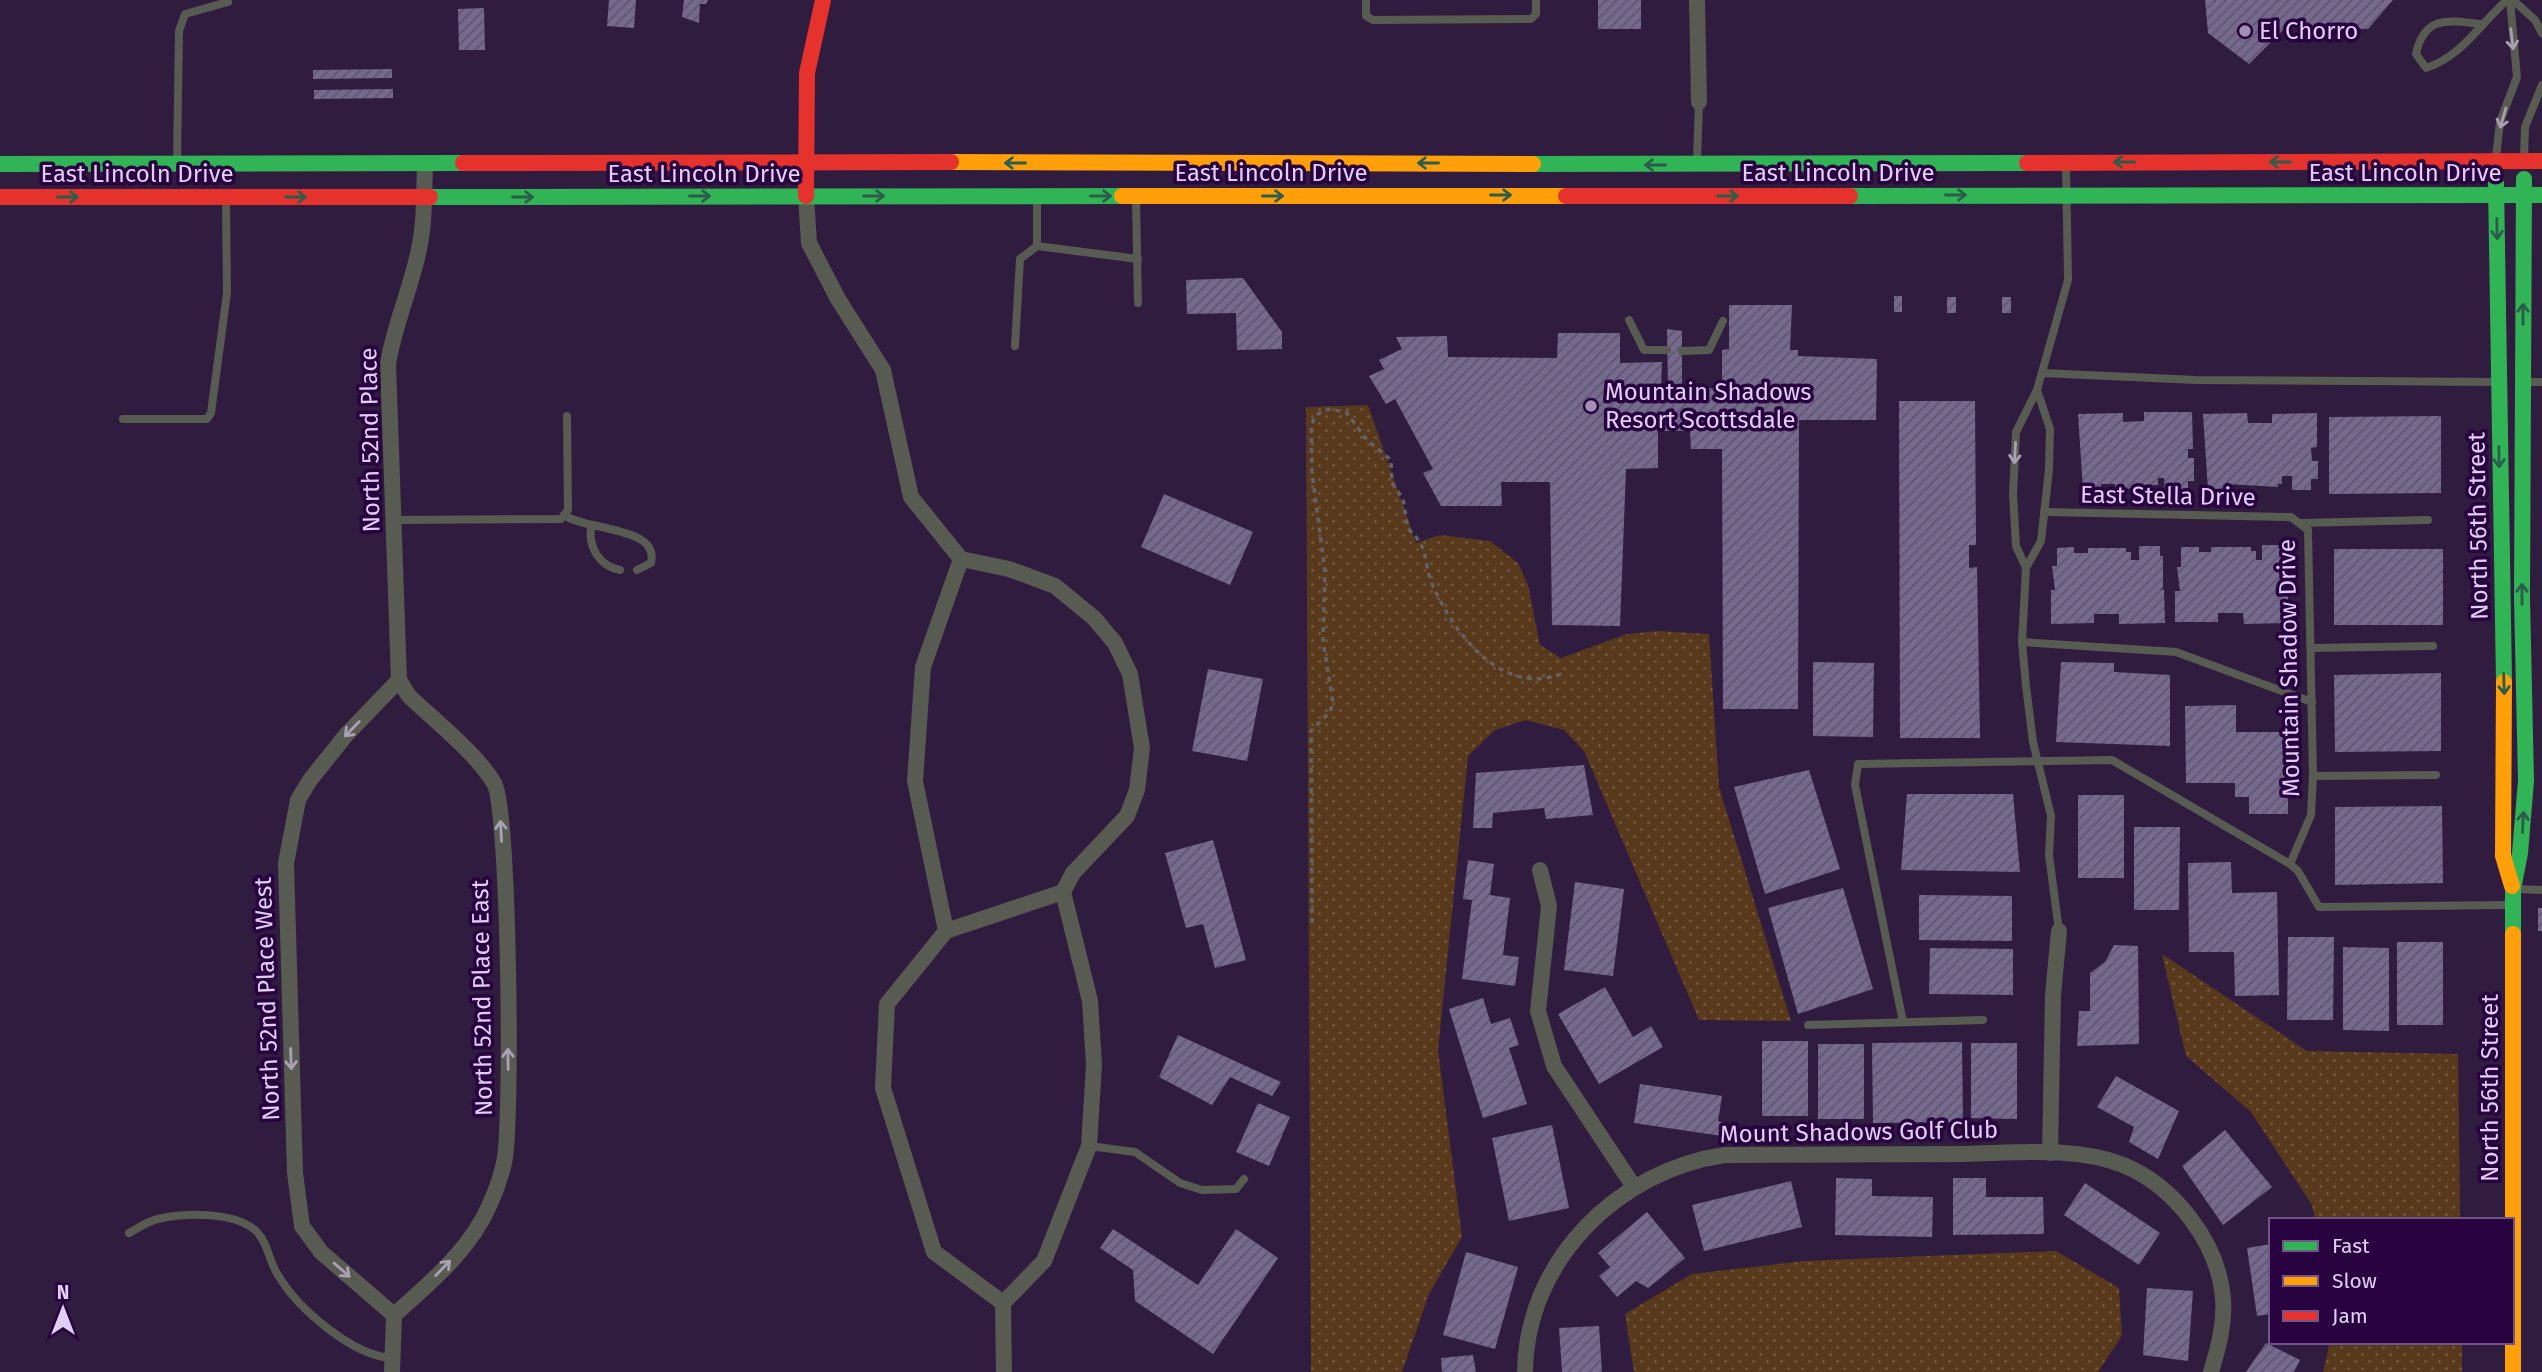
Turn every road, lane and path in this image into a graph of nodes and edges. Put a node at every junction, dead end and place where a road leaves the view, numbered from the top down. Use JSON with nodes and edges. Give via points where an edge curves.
{"nodes":[{"id":1,"x":823,"y":0,"type":"edge"},
{"id":2,"x":1366,"y":0,"type":"edge"},
{"id":3,"x":1536,"y":0,"type":"edge"},
{"id":4,"x":1697,"y":0,"type":"edge"},
{"id":5,"x":2510,"y":0,"type":"edge"},
{"id":6,"x":228,"y":2,"type":"edge"},
{"id":7,"x":2480,"y":24,"type":"junction"},
{"id":8,"x":2542,"y":33,"type":"edge"},
{"id":9,"x":2542,"y":85,"type":"edge"},
{"id":10,"x":1699,"y":102,"type":"joint"},
{"id":11,"x":2066,"y":161,"type":"junction"},
{"id":12,"x":2495,"y":161,"type":"junction"},
{"id":13,"x":2524,"y":161,"type":"junction"},
{"id":14,"x":2542,"y":161,"type":"edge"},
{"id":15,"x":1205,"y":162,"type":"junction"},
{"id":16,"x":425,"y":163,"type":"junction"},
{"id":17,"x":806,"y":163,"type":"junction"},
{"id":18,"x":0,"y":164,"type":"edge"},
{"id":19,"x":177,"y":164,"type":"junction"},
{"id":20,"x":1697,"y":165,"type":"junction"},
{"id":21,"x":1748,"y":165,"type":"junction"},
{"id":22,"x":2067,"y":194,"type":"junction"},
{"id":23,"x":1589,"y":195,"type":"junction"},
{"id":24,"x":2497,"y":195,"type":"junction"},
{"id":25,"x":2524,"y":195,"type":"junction"},
{"id":26,"x":2542,"y":195,"type":"edge"},
{"id":27,"x":424,"y":196,"type":"junction"},
{"id":28,"x":806,"y":196,"type":"junction"},
{"id":29,"x":1037,"y":196,"type":"junction"},
{"id":30,"x":1136,"y":196,"type":"junction"},
{"id":31,"x":1205,"y":196,"type":"junction"},
{"id":32,"x":0,"y":197,"type":"edge"},
{"id":33,"x":226,"y":197,"type":"junction"},
{"id":34,"x":1037,"y":246,"type":"junction"},
{"id":35,"x":1138,"y":259,"type":"junction"},
{"id":36,"x":1138,"y":303,"type":"dead end"},
{"id":37,"x":1629,"y":320,"type":"dead end"},
{"id":38,"x":1723,"y":321,"type":"dead end"},
{"id":39,"x":1015,"y":346,"type":"dead end"},
{"id":40,"x":1667,"y":350,"type":"dead end"},
{"id":41,"x":1682,"y":351,"type":"dead end"},
{"id":42,"x":2042,"y":373,"type":"junction"},
{"id":43,"x":2498,"y":382,"type":"junction"},
{"id":44,"x":2523,"y":382,"type":"junction"},
{"id":45,"x":2542,"y":382,"type":"edge"},
{"id":46,"x":2037,"y":390,"type":"junction"},
{"id":47,"x":567,"y":416,"type":"dead end"},
{"id":48,"x":123,"y":419,"type":"dead end"},
{"id":49,"x":2044,"y":512,"type":"junction"},
{"id":50,"x":565,"y":515,"type":"junction"},
{"id":51,"x":2291,"y":517,"type":"joint"},
{"id":52,"x":393,"y":520,"type":"junction"},
{"id":53,"x":2428,"y":520,"type":"dead end"},
{"id":54,"x":2300,"y":523,"type":"junction"},
{"id":55,"x":591,"y":526,"type":"junction"},
{"id":56,"x":961,"y":559,"type":"junction"},
{"id":57,"x":2026,"y":568,"type":"junction"},
{"id":58,"x":620,"y":570,"type":"dead end"},
{"id":59,"x":637,"y":570,"type":"dead end"},
{"id":60,"x":2022,"y":642,"type":"junction"},
{"id":61,"x":2432,"y":646,"type":"dead end"},
{"id":62,"x":2311,"y":648,"type":"junction"},
{"id":63,"x":1563,"y":673,"type":"dead end"},
{"id":64,"x":399,"y":680,"type":"junction"},
{"id":65,"x":2312,"y":702,"type":"junction"},
{"id":66,"x":2038,"y":760,"type":"junction"},
{"id":67,"x":2313,"y":775,"type":"junction"},
{"id":68,"x":2437,"y":775,"type":"dead end"},
{"id":69,"x":2290,"y":864,"type":"junction"},
{"id":70,"x":1540,"y":870,"type":"dead end"},
{"id":71,"x":2542,"y":890,"type":"edge"},
{"id":72,"x":1063,"y":892,"type":"junction"},
{"id":73,"x":2513,"y":897,"type":"junction"},
{"id":74,"x":1312,"y":923,"type":"dead end"},
{"id":75,"x":946,"y":931,"type":"junction"},
{"id":76,"x":2059,"y":931,"type":"joint"},
{"id":77,"x":1983,"y":1020,"type":"dead end"},
{"id":78,"x":1903,"y":1022,"type":"junction"},
{"id":79,"x":1808,"y":1025,"type":"dead end"},
{"id":80,"x":1089,"y":1146,"type":"junction"},
{"id":81,"x":2050,"y":1153,"type":"junction"},
{"id":82,"x":1244,"y":1179,"type":"dead end"},
{"id":83,"x":1634,"y":1187,"type":"junction"},
{"id":84,"x":2513,"y":1218,"type":"edge"},
{"id":85,"x":130,"y":1233,"type":"dead end"},
{"id":86,"x":1003,"y":1303,"type":"junction"},
{"id":87,"x":394,"y":1315,"type":"junction"},
{"id":88,"x":2513,"y":1344,"type":"edge"},
{"id":89,"x":392,"y":1365,"type":"edge"},
{"id":90,"x":1004,"y":1372,"type":"edge"},
{"id":91,"x":1525,"y":1372,"type":"edge"},
{"id":92,"x":2211,"y":1372,"type":"edge"},
{"id":93,"x":2513,"y":1372,"type":"edge"}],
"edges":[{"from":1,"to":17,"type":"main road","via":[[810,37],[805,80]]},
{"from":2,"to":3,"type":"lane","via":[[1366,16],[1373,20],[1531,19]]},
{"from":4,"to":10,"type":"street"},
{"from":5,"to":7,"type":"lane"},
{"from":5,"to":8,"type":"lane","via":[[2535,20]]},
{"from":5,"to":12,"type":"lane","one_way":true,"via":[[2517,77],[2500,122]]},
{"from":6,"to":19,"type":"lane","via":[[184,14]]},
{"from":7,"to":7,"type":"lane","via":[[2457,53],[2439,64],[2426,68],[2416,54],[2420,35],[2432,25]]},
{"from":9,"to":13,"type":"lane","via":[[2525,127]]},
{"from":10,"to":20,"type":"lane"},
{"from":12,"to":11,"type":"main road","name":"East Lincoln Drive","one_way":true},
{"from":11,"to":21,"type":"main road","name":"East Lincoln Drive"},
{"from":11,"to":22,"type":"lane"},
{"from":12,"to":13,"type":"main road","name":"East Lincoln Drive"},
{"from":12,"to":24,"type":"main road","name":"North 56th Street"},
{"from":13,"to":14,"type":"main road","name":"East Lincoln Drive"},
{"from":13,"to":25,"type":"main road","name":"North 56th Street"},
{"from":15,"to":17,"type":"main road","name":"East Lincoln Drive","one_way":true},
{"from":20,"to":15,"type":"main road","name":"East Lincoln Drive","one_way":true},
{"from":15,"to":31,"type":"main road"},
{"from":16,"to":17,"type":"main road","name":"East Lincoln Drive"},
{"from":16,"to":19,"type":"main road","name":"East Lincoln Drive"},
{"from":16,"to":27,"type":"street","name":"North 52nd Place"},
{"from":17,"to":28,"type":"main road"},
{"from":18,"to":19,"type":"main road","name":"East Lincoln Drive"},
{"from":20,"to":21,"type":"main road","name":"East Lincoln Drive"},
{"from":21,"to":23,"type":"main road","via":[[1724,179],[1617,181]]},
{"from":23,"to":22,"type":"main road","name":"East Lincoln Drive","one_way":true},
{"from":22,"to":24,"type":"main road","name":"East Lincoln Drive"},
{"from":22,"to":42,"type":"lane","via":[[2068,280]]},
{"from":31,"to":23,"type":"main road","name":"East Lincoln Drive","one_way":true},
{"from":24,"to":25,"type":"main road","name":"East Lincoln Drive"},
{"from":24,"to":43,"type":"main road","name":"North 56th Street","one_way":true},
{"from":25,"to":26,"type":"main road","name":"East Lincoln Drive"},
{"from":44,"to":25,"type":"main road","name":"North 56th Street","one_way":true},
{"from":27,"to":28,"type":"main road","name":"East Lincoln Drive","one_way":true},
{"from":33,"to":27,"type":"main road","name":"East Lincoln Drive","one_way":true},
{"from":27,"to":52,"type":"street","name":"North 52nd Place","via":[[418,252],[388,364]]},
{"from":28,"to":29,"type":"main road","name":"East Lincoln Drive","one_way":true},
{"from":28,"to":56,"type":"street","via":[[809,243],[886,379],[911,497]]},
{"from":29,"to":30,"type":"main road","name":"East Lincoln Drive","one_way":true},
{"from":29,"to":34,"type":"lane"},
{"from":30,"to":31,"type":"main road","name":"East Lincoln Drive"},
{"from":30,"to":35,"type":"lane"},
{"from":32,"to":33,"type":"main road","name":"East Lincoln Drive","one_way":true},
{"from":33,"to":48,"type":"lane","via":[[226,293],[211,414],[207,419]]},
{"from":34,"to":35,"type":"lane"},
{"from":34,"to":39,"type":"lane","via":[[1020,259]]},
{"from":35,"to":36,"type":"lane"},
{"from":37,"to":40,"type":"lane","via":[[1644,350]]},
{"from":38,"to":41,"type":"lane","via":[[1709,350]]},
{"from":42,"to":43,"type":"lane","via":[[2196,380]]},
{"from":42,"to":46,"type":"lane"},
{"from":43,"to":44,"type":"lane"},
{"from":43,"to":73,"type":"main road","name":"North 56th Street","one_way":true,"via":[[2504,856]]},
{"from":44,"to":45,"type":"lane"},
{"from":73,"to":44,"type":"main road","name":"North 56th Street","one_way":true,"via":[[2521,858],[2525,771]]},
{"from":46,"to":49,"type":"lane","via":[[2050,429]]},
{"from":46,"to":57,"type":"lane","one_way":true,"via":[[2016,444],[2016,536]]},
{"from":47,"to":50,"type":"lane"},
{"from":49,"to":51,"type":"lane","name":"East Stella Drive"},
{"from":49,"to":57,"type":"lane","via":[[2042,541]]},
{"from":50,"to":52,"type":"lane","via":[[536,522]]},
{"from":50,"to":55,"type":"lane"},
{"from":51,"to":54,"type":"lane","name":"Mountain Shadow Drive"},
{"from":52,"to":64,"type":"street","name":"North 52nd Place"},
{"from":53,"to":54,"type":"lane"},
{"from":54,"to":62,"type":"lane","name":"Mountain Shadow Drive","via":[[2308,530]]},
{"from":55,"to":58,"type":"lane","via":[[595,553],[606,565]]},
{"from":55,"to":59,"type":"lane","via":[[633,534],[648,543],[651,563]]},
{"from":56,"to":72,"type":"street","via":[[1009,569],[1055,586],[1094,618],[1115,643],[1130,674],[1142,748],[1137,790],[1127,816],[1073,873]]},
{"from":56,"to":75,"type":"street","via":[[923,667],[915,781]]},
{"from":57,"to":60,"type":"lane"},
{"from":60,"to":65,"type":"lane","via":[[2176,652]]},
{"from":60,"to":66,"type":"lane"},
{"from":61,"to":62,"type":"lane"},
{"from":62,"to":65,"type":"lane","name":"Mountain Shadow Drive"},
{"from":63,"to":74,"type":"path","via":[[1549,679],[1522,678],[1497,668],[1475,650],[1433,586],[1422,542],[1408,529],[1403,499],[1392,483],[1391,460],[1367,440],[1346,412],[1329,409],[1316,415],[1311,426],[1312,473],[1325,572],[1323,641],[1333,703],[1311,731]]},
{"from":87,"to":64,"type":"street","name":"North 52nd Place East","one_way":true,"via":[[477,1230],[504,1163],[509,1107],[507,966],[496,785],[409,696]]},
{"from":64,"to":87,"type":"street","name":"North 52nd Place West","one_way":true,"via":[[310,780],[298,800],[286,863],[295,1173],[302,1226],[321,1252]]},
{"from":65,"to":67,"type":"lane","name":"Mountain Shadow Drive"},
{"from":66,"to":69,"type":"lane","via":[[2123,764]]},
{"from":66,"to":76,"type":"lane","via":[[2051,816],[2049,855]]},
{"from":66,"to":78,"type":"lane","via":[[1858,764],[1854,785]]},
{"from":67,"to":68,"type":"lane"},
{"from":67,"to":69,"type":"lane","name":"Mountain Shadow Drive","via":[[2311,815]]},
{"from":69,"to":73,"type":"lane","via":[[2319,907],[2326,909]]},
{"from":70,"to":83,"type":"street","via":[[1549,906],[1538,1011],[1554,1066]]},
{"from":71,"to":73,"type":"lane"},
{"from":72,"to":75,"type":"street"},
{"from":72,"to":80,"type":"street","via":[[1090,1001],[1094,1065]]},
{"from":73,"to":84,"type":"main road","name":"North 56th Street"},
{"from":75,"to":86,"type":"street","via":[[887,1004],[883,1088],[934,1252]]},
{"from":76,"to":81,"type":"street"},
{"from":77,"to":78,"type":"lane"},
{"from":78,"to":79,"type":"lane"},
{"from":80,"to":82,"type":"lane","via":[[1135,1152],[1180,1183],[1202,1190],[1236,1189]]},
{"from":80,"to":86,"type":"street","via":[[1044,1261]]},
{"from":81,"to":83,"type":"street","name":"Mount Shadows Golf Club","via":[[1726,1155],[1676,1166]]},
{"from":81,"to":92,"type":"street","name":"Mount Shadows Golf Club","via":[[2123,1165],[2159,1186],[2188,1214],[2219,1272],[2222,1333]]},
{"from":83,"to":91,"type":"street","name":"Mount Shadows Golf Club","via":[[1581,1231],[1558,1261],[1533,1315],[1525,1342]]},
{"from":85,"to":89,"type":"lane","via":[[146,1223],[169,1218],[241,1222],[260,1234],[280,1279],[313,1316]]},
{"from":86,"to":90,"type":"street"},
{"from":87,"to":89,"type":"street"},
{"from":88,"to":93,"type":"main road","name":"North 56th Street"}]}
